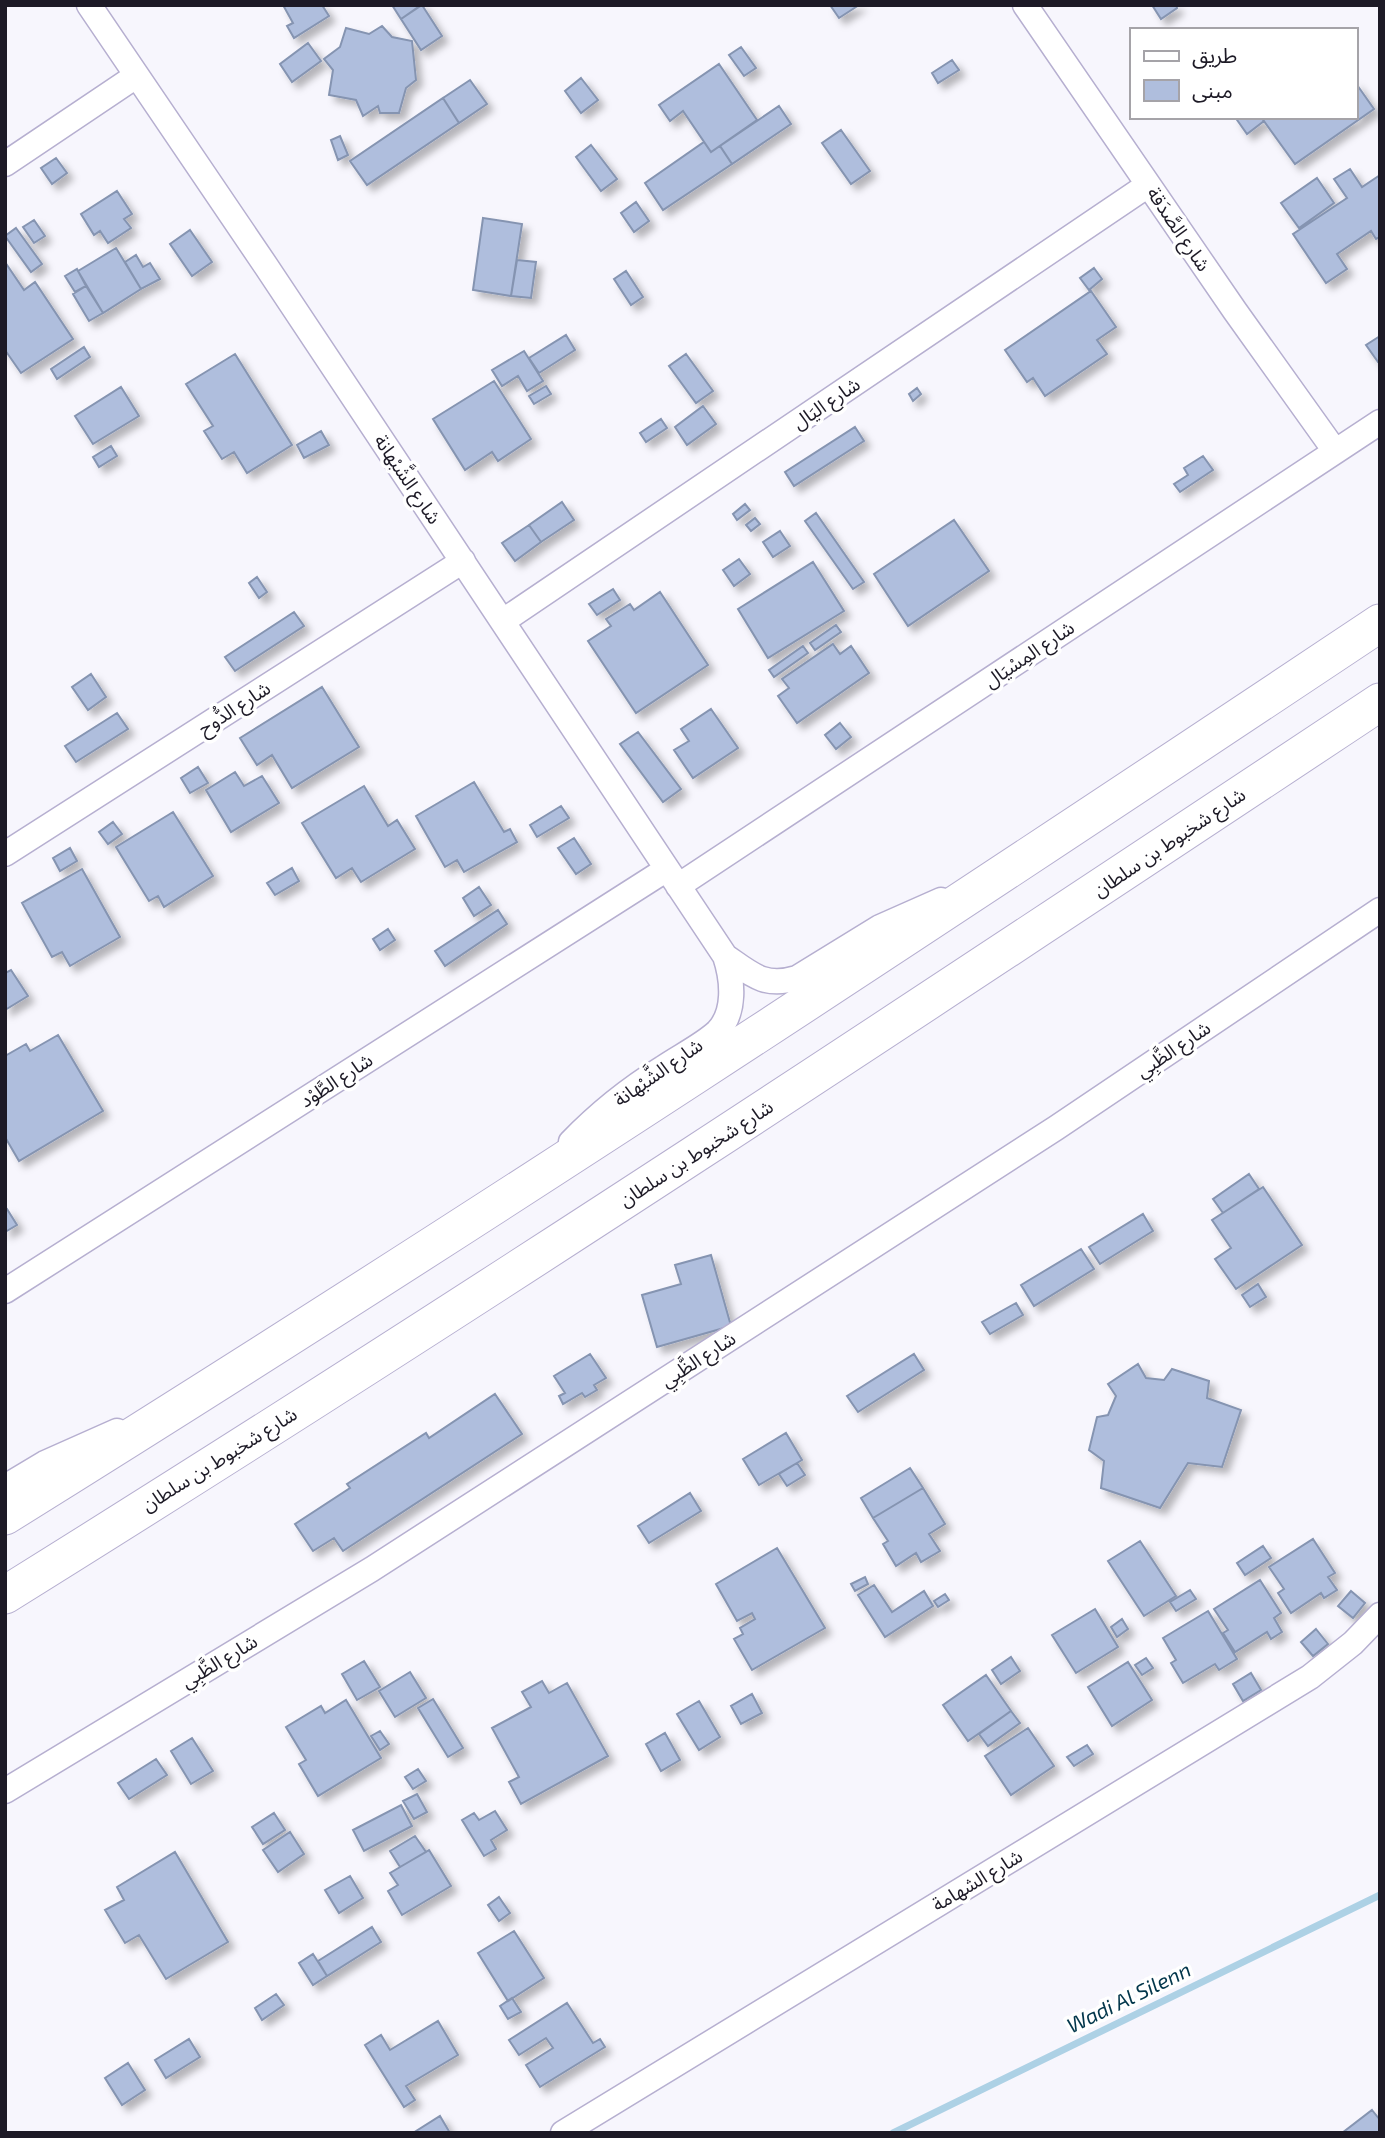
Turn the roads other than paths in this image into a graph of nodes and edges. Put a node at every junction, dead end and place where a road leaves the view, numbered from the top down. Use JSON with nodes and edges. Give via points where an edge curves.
{"nodes":[{"id":1,"x":89,"y":5,"type":"edge"},
{"id":2,"x":1025,"y":5,"type":"edge"},
{"id":3,"x":136,"y":76,"type":"junction"},
{"id":4,"x":5,"y":164,"type":"edge"},
{"id":5,"x":1148,"y":185,"type":"junction"},
{"id":6,"x":1380,"y":422,"type":"edge"},
{"id":7,"x":1335,"y":452,"type":"junction"},
{"id":8,"x":463,"y":561,"type":"junction"},
{"id":9,"x":503,"y":621,"type":"junction"},
{"id":10,"x":1380,"y":624,"type":"edge"},
{"id":11,"x":1380,"y":702,"type":"edge"},
{"id":12,"x":5,"y":855,"type":"edge"},
{"id":13,"x":673,"y":878,"type":"junction"},
{"id":14,"x":989,"y":884,"type":"junction"},
{"id":15,"x":1380,"y":909,"type":"edge"},
{"id":16,"x":725,"y":956,"type":"junction"},
{"id":17,"x":547,"y":1172,"type":"junction"},
{"id":18,"x":5,"y":1291,"type":"edge"},
{"id":19,"x":155,"y":1422,"type":"junction"},
{"id":20,"x":5,"y":1487,"type":"edge"},
{"id":21,"x":5,"y":1516,"type":"edge"},
{"id":22,"x":9,"y":1595,"type":"edge"},
{"id":23,"x":1380,"y":1615,"type":"edge"},
{"id":24,"x":5,"y":1791,"type":"edge"},
{"id":25,"x":563,"y":2133,"type":"edge"}],
"edges":[{"from":1,"to":3,"type":"street","name":"شارع الشَّبْهانة"},
{"from":2,"to":5,"type":"street","name":"شارع الصَّدَقة"},
{"from":3,"to":4,"type":"street"},
{"from":3,"to":8,"type":"street","name":"شارع الشَّبْهانة"},
{"from":5,"to":7,"type":"street","name":"شارع الصَّدَقة"},
{"from":5,"to":9,"type":"street","name":"شارع اليَال"},
{"from":6,"to":7,"type":"street","name":"شارع المِسْيَال"},
{"from":7,"to":13,"type":"street","name":"شارع المِسْيَال"},
{"from":8,"to":9,"type":"street","name":"شارع الشَّبْهانة"},
{"from":8,"to":12,"type":"street","name":"شارع الدُّوح"},
{"from":9,"to":13,"type":"street","name":"شارع الشَّبْهانة"},
{"from":10,"to":14,"type":"main road"},
{"from":11,"to":22,"type":"main road","name":"شارع شخبوط بن سلطان","via":[[507,1276]]},
{"from":13,"to":16,"type":"street","name":"شارع الشَّبْهانة"},
{"from":13,"to":18,"type":"street","name":"شارع الطَّوْد"},
{"from":14,"to":16,"type":"street","name":"شارع الشَّبْهانة","via":[[906,914],[783,982],[755,977]]},
{"from":14,"to":17,"type":"main road"},
{"from":15,"to":24,"type":"street","name":"شارع الظَّبِي","via":[[1056,1128],[372,1569]]},
{"from":16,"to":17,"type":"street","name":"شارع الشَّبْهانة","via":[[732,987],[728,1011],[717,1032],[609,1106]]},
{"from":17,"to":19,"type":"main road"},
{"from":19,"to":20,"type":"street","via":[[125,1428],[71,1450]]},
{"from":19,"to":21,"type":"main road"},
{"from":23,"to":25,"type":"street","name":"شارع الشهامة","via":[[1310,1677]]}]}
